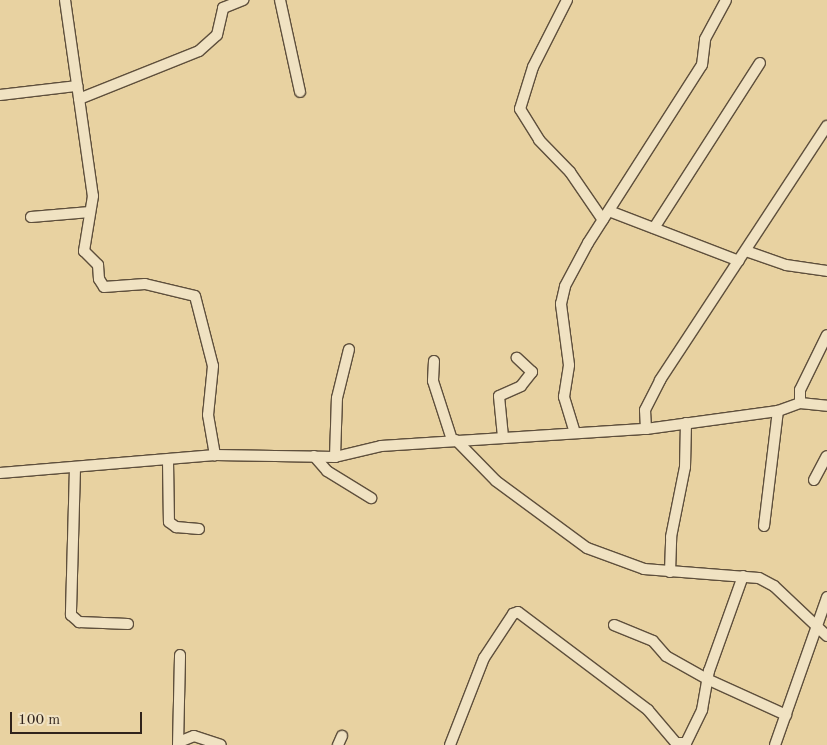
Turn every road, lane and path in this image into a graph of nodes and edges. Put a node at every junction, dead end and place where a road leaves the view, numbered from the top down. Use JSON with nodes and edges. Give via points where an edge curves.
{"nodes":[{"id":1,"x":65,"y":0,"type":"edge"},
{"id":2,"x":243,"y":0,"type":"edge"},
{"id":3,"x":280,"y":0,"type":"edge"},
{"id":4,"x":567,"y":0,"type":"edge"},
{"id":5,"x":726,"y":0,"type":"edge"},
{"id":6,"x":760,"y":63,"type":"dead end"},
{"id":7,"x":77,"y":86,"type":"junction"},
{"id":8,"x":300,"y":92,"type":"dead end"},
{"id":9,"x":0,"y":95,"type":"edge"},
{"id":10,"x":79,"y":99,"type":"junction"},
{"id":11,"x":827,"y":126,"type":"edge"},
{"id":12,"x":90,"y":212,"type":"junction"},
{"id":13,"x":606,"y":215,"type":"junction"},
{"id":14,"x":31,"y":217,"type":"dead end"},
{"id":15,"x":654,"y":228,"type":"junction"},
{"id":16,"x":746,"y":251,"type":"junction"},
{"id":17,"x":739,"y":261,"type":"junction"},
{"id":18,"x":827,"y":270,"type":"edge"},
{"id":19,"x":827,"y":335,"type":"edge"},
{"id":20,"x":349,"y":349,"type":"dead end"},
{"id":21,"x":517,"y":358,"type":"dead end"},
{"id":22,"x":434,"y":361,"type":"dead end"},
{"id":23,"x":800,"y":403,"type":"junction"},
{"id":24,"x":827,"y":406,"type":"edge"},
{"id":25,"x":778,"y":411,"type":"junction"},
{"id":26,"x":686,"y":424,"type":"junction"},
{"id":27,"x":646,"y":429,"type":"junction"},
{"id":28,"x":575,"y":433,"type":"junction"},
{"id":29,"x":504,"y":437,"type":"junction"},
{"id":30,"x":454,"y":440,"type":"junction"},
{"id":31,"x":215,"y":455,"type":"junction"},
{"id":32,"x":314,"y":456,"type":"junction"},
{"id":33,"x":827,"y":456,"type":"edge"},
{"id":34,"x":335,"y":457,"type":"junction"},
{"id":35,"x":168,"y":461,"type":"junction"},
{"id":36,"x":75,"y":468,"type":"junction"},
{"id":37,"x":0,"y":473,"type":"edge"},
{"id":38,"x":814,"y":480,"type":"dead end"},
{"id":39,"x":371,"y":498,"type":"dead end"},
{"id":40,"x":764,"y":526,"type":"dead end"},
{"id":41,"x":199,"y":529,"type":"dead end"},
{"id":42,"x":670,"y":572,"type":"junction"},
{"id":43,"x":744,"y":576,"type":"junction"},
{"id":44,"x":824,"y":601,"type":"edge"},
{"id":45,"x":802,"y":612,"type":"junction"},
{"id":46,"x":128,"y":624,"type":"dead end"},
{"id":47,"x":614,"y":625,"type":"dead end"},
{"id":48,"x":816,"y":626,"type":"junction"},
{"id":49,"x":827,"y":636,"type":"edge"},
{"id":50,"x":180,"y":655,"type":"dead end"},
{"id":51,"x":707,"y":679,"type":"junction"},
{"id":52,"x":786,"y":715,"type":"junction"},
{"id":53,"x":668,"y":734,"type":"junction"},
{"id":54,"x":179,"y":743,"type":"edge"},
{"id":55,"x":221,"y":745,"type":"edge"},
{"id":56,"x":450,"y":745,"type":"edge"},
{"id":57,"x":664,"y":745,"type":"edge"},
{"id":58,"x":775,"y":745,"type":"edge"}],
"edges":[{"from":1,"to":7,"type":"street"},
{"from":2,"to":10,"type":"street","via":[[223,8],[216,35],[200,51]]},
{"from":3,"to":8,"type":"street"},
{"from":4,"to":13,"type":"street","via":[[533,67],[520,109],[539,140]]},
{"from":5,"to":13,"type":"street","via":[[706,39],[702,65]]},
{"from":6,"to":15,"type":"street"},
{"from":7,"to":9,"type":"street"},
{"from":7,"to":10,"type":"street"},
{"from":10,"to":12,"type":"street","via":[[93,196]]},
{"from":11,"to":16,"type":"street"},
{"from":12,"to":14,"type":"street"},
{"from":12,"to":31,"type":"street","via":[[84,251],[98,264],[98,279],[104,288],[145,284],[195,296],[213,366],[208,414]]},
{"from":13,"to":15,"type":"street"},
{"from":13,"to":28,"type":"street","via":[[565,286],[561,304],[569,347],[564,396]]},
{"from":15,"to":17,"type":"street"},
{"from":16,"to":17,"type":"street"},
{"from":16,"to":18,"type":"street","via":[[786,265]]},
{"from":17,"to":27,"type":"street","via":[[660,380],[645,410]]},
{"from":19,"to":23,"type":"street","via":[[800,390]]},
{"from":20,"to":34,"type":"street","via":[[337,398]]},
{"from":21,"to":29,"type":"street","via":[[532,372],[521,386],[498,396]]},
{"from":22,"to":30,"type":"street","via":[[433,380]]},
{"from":23,"to":24,"type":"street"},
{"from":23,"to":25,"type":"street"},
{"from":25,"to":26,"type":"street"},
{"from":25,"to":40,"type":"street"},
{"from":26,"to":27,"type":"street"},
{"from":26,"to":42,"type":"street","via":[[685,467],[670,537]]},
{"from":27,"to":28,"type":"street"},
{"from":28,"to":29,"type":"street"},
{"from":29,"to":30,"type":"street"},
{"from":30,"to":34,"type":"street","via":[[381,446]]},
{"from":30,"to":42,"type":"street","via":[[496,481],[560,532],[614,560],[644,569]]},
{"from":31,"to":32,"type":"street"},
{"from":31,"to":35,"type":"street"},
{"from":32,"to":34,"type":"street"},
{"from":32,"to":39,"type":"street","via":[[327,472]]},
{"from":33,"to":38,"type":"street"},
{"from":35,"to":36,"type":"street"},
{"from":35,"to":41,"type":"street","via":[[169,522],[176,527]]},
{"from":36,"to":37,"type":"street"},
{"from":36,"to":46,"type":"street","via":[[71,615],[79,622]]},
{"from":42,"to":43,"type":"street"},
{"from":43,"to":45,"type":"street","via":[[759,578],[774,586]]},
{"from":43,"to":51,"type":"street"},
{"from":44,"to":45,"type":"street"},
{"from":44,"to":48,"type":"street"},
{"from":45,"to":48,"type":"street"},
{"from":47,"to":51,"type":"street","via":[[653,641],[666,656]]},
{"from":48,"to":49,"type":"street"},
{"from":48,"to":52,"type":"street"},
{"from":50,"to":54,"type":"street"},
{"from":51,"to":52,"type":"street"},
{"from":51,"to":53,"type":"street","via":[[702,710],[687,742],[678,744]]},
{"from":52,"to":58,"type":"street"},
{"from":53,"to":56,"type":"street","via":[[648,710],[518,612],[513,614],[484,658]]},
{"from":53,"to":57,"type":"street"},
{"from":54,"to":55,"type":"street","via":[[194,736]]}]}
